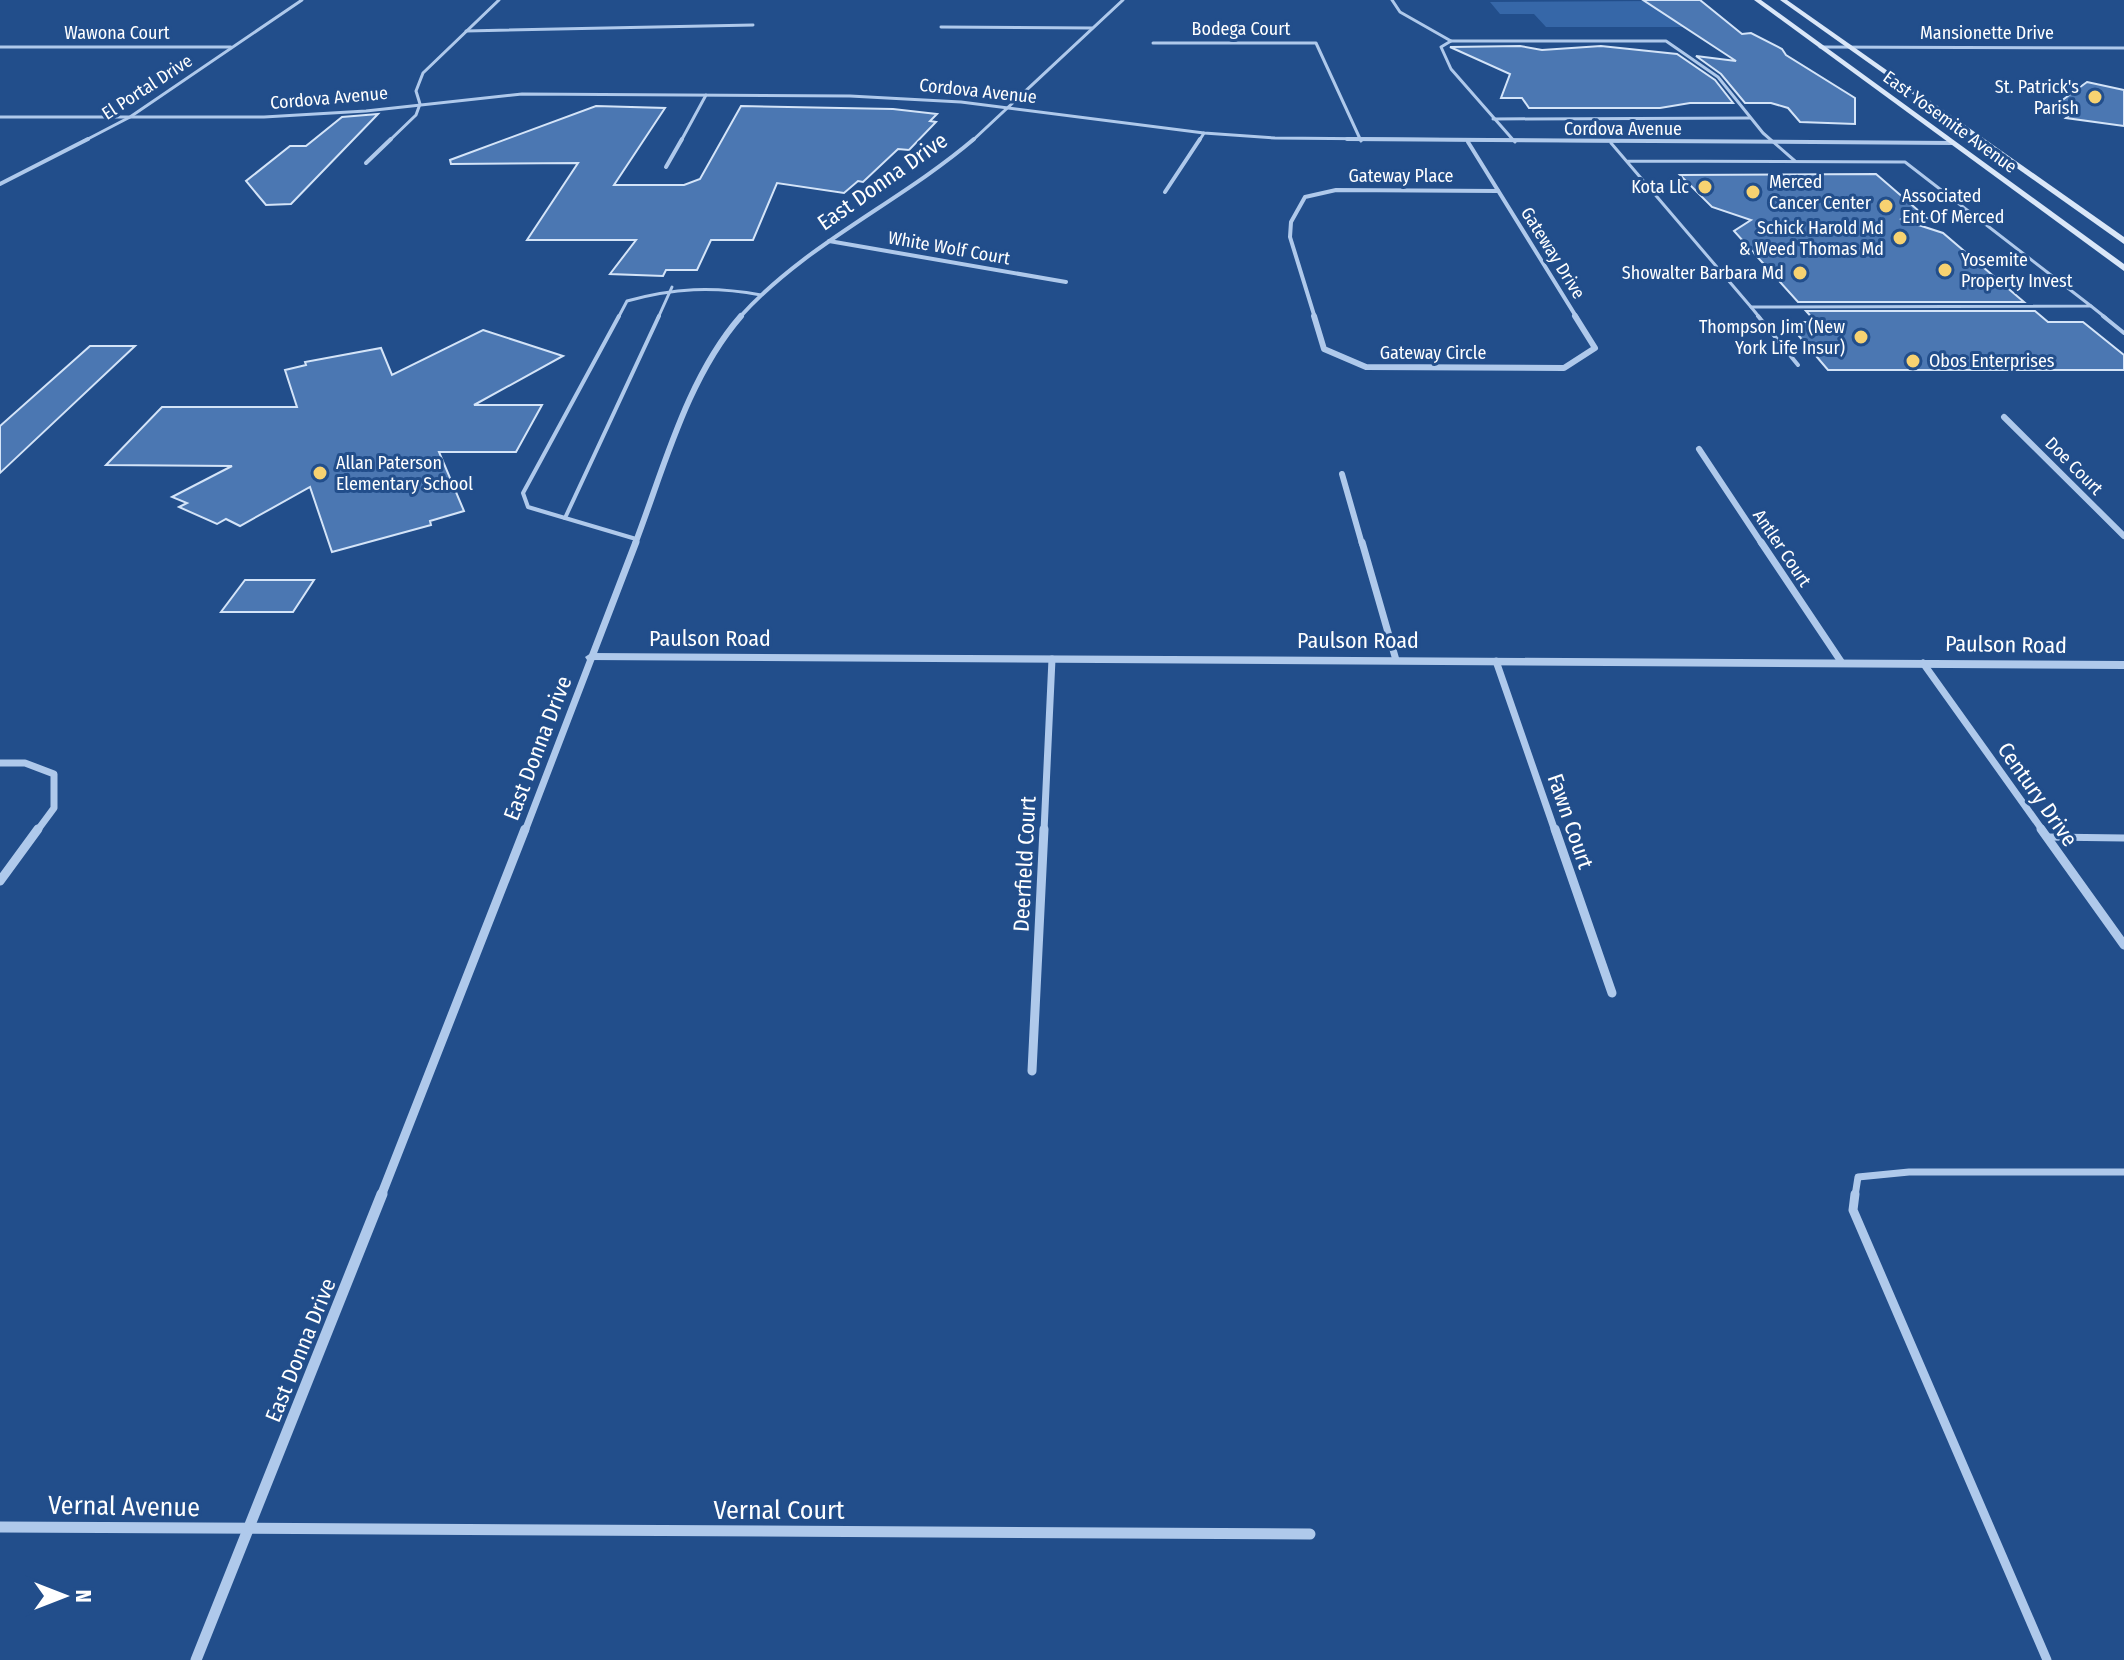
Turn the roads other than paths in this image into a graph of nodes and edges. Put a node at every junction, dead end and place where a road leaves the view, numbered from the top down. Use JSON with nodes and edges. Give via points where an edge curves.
{"nodes":[{"id":1,"x":302,"y":0,"type":"edge"},
{"id":2,"x":499,"y":0,"type":"edge"},
{"id":3,"x":1123,"y":0,"type":"edge"},
{"id":4,"x":1392,"y":0,"type":"edge"},
{"id":5,"x":1757,"y":0,"type":"edge"},
{"id":6,"x":1783,"y":0,"type":"edge"},
{"id":7,"x":753,"y":25,"type":"dead end"},
{"id":8,"x":941,"y":27,"type":"dead end"},
{"id":9,"x":1093,"y":28,"type":"junction"},
{"id":10,"x":466,"y":31,"type":"junction"},
{"id":11,"x":1451,"y":41,"type":"junction"},
{"id":12,"x":1153,"y":43,"type":"dead end"},
{"id":13,"x":0,"y":47,"type":"edge"},
{"id":14,"x":233,"y":47,"type":"junction"},
{"id":15,"x":1820,"y":47,"type":"junction"},
{"id":16,"x":1850,"y":47,"type":"junction"},
{"id":17,"x":2124,"y":48,"type":"edge"},
{"id":18,"x":706,"y":95,"type":"junction"},
{"id":19,"x":420,"y":104,"type":"junction"},
{"id":20,"x":1006,"y":107,"type":"junction"},
{"id":21,"x":0,"y":117,"type":"edge"},
{"id":22,"x":130,"y":117,"type":"junction"},
{"id":23,"x":1751,"y":118,"type":"junction"},
{"id":24,"x":1493,"y":119,"type":"junction"},
{"id":25,"x":1204,"y":133,"type":"junction"},
{"id":26,"x":1361,"y":141,"type":"junction"},
{"id":27,"x":1468,"y":142,"type":"junction"},
{"id":28,"x":1515,"y":142,"type":"junction"},
{"id":29,"x":1611,"y":143,"type":"junction"},
{"id":30,"x":1775,"y":143,"type":"junction"},
{"id":31,"x":1953,"y":143,"type":"junction"},
{"id":32,"x":1627,"y":161,"type":"junction"},
{"id":33,"x":1795,"y":161,"type":"junction"},
{"id":34,"x":366,"y":163,"type":"dead end"},
{"id":35,"x":666,"y":167,"type":"dead end"},
{"id":36,"x":0,"y":184,"type":"edge"},
{"id":37,"x":1498,"y":191,"type":"junction"},
{"id":38,"x":1165,"y":192,"type":"dead end"},
{"id":39,"x":1305,"y":197,"type":"joint"},
{"id":40,"x":2077,"y":208,"type":"junction"},
{"id":41,"x":828,"y":241,"type":"junction"},
{"id":42,"x":2124,"y":241,"type":"edge"},
{"id":43,"x":2124,"y":268,"type":"edge"},
{"id":44,"x":1066,"y":282,"type":"dead end"},
{"id":45,"x":672,"y":287,"type":"junction"},
{"id":46,"x":761,"y":295,"type":"junction"},
{"id":47,"x":2091,"y":306,"type":"junction"},
{"id":48,"x":1751,"y":307,"type":"junction"},
{"id":49,"x":2124,"y":333,"type":"edge"},
{"id":50,"x":1798,"y":365,"type":"dead end"},
{"id":51,"x":1564,"y":368,"type":"joint"},
{"id":52,"x":2004,"y":417,"type":"dead end"},
{"id":53,"x":1699,"y":449,"type":"dead end"},
{"id":54,"x":1342,"y":474,"type":"dead end"},
{"id":55,"x":565,"y":518,"type":"junction"},
{"id":56,"x":2124,"y":536,"type":"edge"},
{"id":57,"x":636,"y":539,"type":"junction"},
{"id":58,"x":591,"y":657,"type":"junction"},
{"id":59,"x":1052,"y":659,"type":"junction"},
{"id":60,"x":1396,"y":660,"type":"junction"},
{"id":61,"x":1496,"y":661,"type":"junction"},
{"id":62,"x":1842,"y":663,"type":"junction"},
{"id":63,"x":1923,"y":663,"type":"junction"},
{"id":64,"x":2124,"y":665,"type":"edge"},
{"id":65,"x":0,"y":763,"type":"edge"},
{"id":66,"x":2047,"y":837,"type":"junction"},
{"id":67,"x":2124,"y":838,"type":"edge"},
{"id":68,"x":0,"y":881,"type":"edge"},
{"id":69,"x":2124,"y":945,"type":"edge"},
{"id":70,"x":1612,"y":993,"type":"dead end"},
{"id":71,"x":1032,"y":1071,"type":"dead end"},
{"id":72,"x":2124,"y":1172,"type":"edge"},
{"id":73,"x":0,"y":1527,"type":"edge"},
{"id":74,"x":248,"y":1529,"type":"junction"},
{"id":75,"x":1310,"y":1534,"type":"dead end"},
{"id":76,"x":196,"y":1660,"type":"edge"},
{"id":77,"x":2047,"y":1660,"type":"edge"}],
"edges":[{"from":1,"to":14,"type":"street","name":"El Portal Drive"},
{"from":2,"to":10,"type":"street"},
{"from":3,"to":9,"type":"street","name":"East Donna Drive"},
{"from":4,"to":11,"type":"lane","via":[[1400,12]]},
{"from":5,"to":15,"type":"main road","name":"East Yosemite Avenue"},
{"from":6,"to":16,"type":"main road","name":"East Yosemite Avenue"},
{"from":7,"to":10,"type":"street"},
{"from":8,"to":9,"type":"street"},
{"from":9,"to":20,"type":"street","name":"East Donna Drive"},
{"from":10,"to":19,"type":"street","via":[[423,73],[416,91]]},
{"from":11,"to":23,"type":"lane","via":[[1666,41],[1718,77]]},
{"from":11,"to":24,"type":"lane","via":[[1441,47],[1451,69]]},
{"from":12,"to":26,"type":"street","name":"Bodega Court","via":[[1316,43]]},
{"from":13,"to":14,"type":"street","name":"Wawona Court"},
{"from":14,"to":22,"type":"street","name":"El Portal Drive"},
{"from":15,"to":16,"type":"street","name":"Mansionette Drive"},
{"from":15,"to":31,"type":"main road","name":"East Yosemite Avenue"},
{"from":16,"to":17,"type":"street","name":"Mansionette Drive"},
{"from":16,"to":40,"type":"main road","name":"East Yosemite Avenue"},
{"from":18,"to":19,"type":"street","name":"Cordova Avenue","via":[[522,94]]},
{"from":18,"to":20,"type":"street","name":"Cordova Avenue","via":[[878,97]]},
{"from":18,"to":35,"type":"street"},
{"from":19,"to":22,"type":"street","name":"Cordova Avenue","via":[[280,117]]},
{"from":19,"to":34,"type":"street","via":[[416,115]]},
{"from":20,"to":25,"type":"street","name":"Cordova Avenue"},
{"from":20,"to":41,"type":"street","name":"East Donna Drive","via":[[933,172]]},
{"from":21,"to":22,"type":"street","name":"Cordova Avenue"},
{"from":22,"to":36,"type":"street","name":"El Portal Drive"},
{"from":23,"to":24,"type":"lane"},
{"from":23,"to":30,"type":"lane"},
{"from":24,"to":28,"type":"lane"},
{"from":25,"to":26,"type":"street","name":"Cordova Avenue"},
{"from":25,"to":38,"type":"street"},
{"from":26,"to":27,"type":"street","name":"Cordova Avenue"},
{"from":27,"to":28,"type":"street","name":"Cordova Avenue"},
{"from":27,"to":37,"type":"street","name":"Gateway Drive"},
{"from":28,"to":29,"type":"street","name":"Cordova Avenue"},
{"from":29,"to":30,"type":"street","name":"Cordova Avenue"},
{"from":29,"to":32,"type":"lane"},
{"from":30,"to":31,"type":"street","name":"Cordova Avenue"},
{"from":30,"to":33,"type":"lane"},
{"from":31,"to":40,"type":"main road","via":[[1975,151],[2046,198]]},
{"from":31,"to":43,"type":"main road","name":"East Yosemite Avenue"},
{"from":32,"to":33,"type":"lane"},
{"from":32,"to":48,"type":"lane"},
{"from":33,"to":47,"type":"lane","via":[[1905,162]]},
{"from":37,"to":39,"type":"street","name":"Gateway Place","via":[[1336,190]]},
{"from":37,"to":51,"type":"street","name":"Gateway Drive","via":[[1595,348]]},
{"from":39,"to":51,"type":"street","name":"Gateway Circle","via":[[1291,222],[1290,237],[1324,349],[1366,367]]},
{"from":40,"to":42,"type":"main road","name":"East Yosemite Avenue"},
{"from":41,"to":44,"type":"street","name":"White Wolf Court"},
{"from":41,"to":46,"type":"street","name":"East Donna Drive"},
{"from":45,"to":46,"type":"lane","via":[[717,285]]},
{"from":45,"to":55,"type":"lane"},
{"from":45,"to":55,"type":"lane","via":[[627,301],[523,493],[528,507]]},
{"from":46,"to":57,"type":"street","name":"East Donna Drive","via":[[735,323],[705,372]]},
{"from":47,"to":48,"type":"lane"},
{"from":47,"to":49,"type":"lane"},
{"from":48,"to":50,"type":"lane"},
{"from":52,"to":56,"type":"street","name":"Doe Court"},
{"from":53,"to":62,"type":"street","name":"Antler Court"},
{"from":54,"to":60,"type":"street"},
{"from":55,"to":57,"type":"lane"},
{"from":57,"to":58,"type":"street","name":"East Donna Drive"},
{"from":58,"to":59,"type":"street","name":"Paulson Road"},
{"from":58,"to":74,"type":"street","name":"East Donna Drive"},
{"from":59,"to":60,"type":"street","name":"Paulson Road"},
{"from":59,"to":71,"type":"street","name":"Deerfield Court"},
{"from":60,"to":61,"type":"street","name":"Paulson Road"},
{"from":61,"to":62,"type":"street","name":"Paulson Road"},
{"from":61,"to":70,"type":"street","name":"Fawn Court"},
{"from":62,"to":63,"type":"street","name":"Paulson Road"},
{"from":63,"to":64,"type":"street","name":"Paulson Road"},
{"from":63,"to":66,"type":"street","name":"Century Drive"},
{"from":65,"to":68,"type":"street","via":[[25,763],[54,774],[54,808]]},
{"from":66,"to":67,"type":"lane"},
{"from":66,"to":69,"type":"street","name":"Century Drive"},
{"from":72,"to":77,"type":"lane","via":[[1909,1172],[1858,1177],[1853,1210]]},
{"from":73,"to":74,"type":"street","name":"Vernal Avenue"},
{"from":74,"to":75,"type":"street","name":"Vernal Court"},
{"from":74,"to":76,"type":"street","name":"East Donna Drive"}]}
